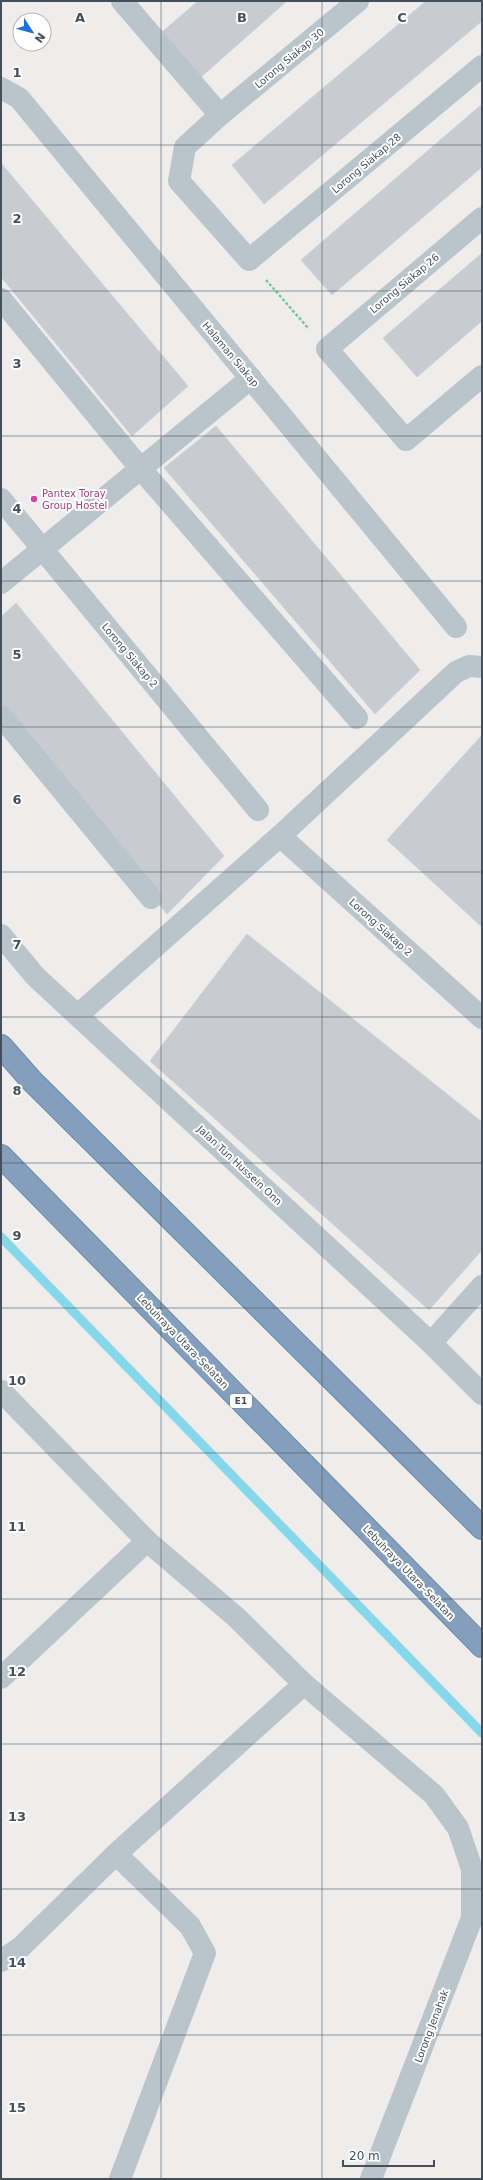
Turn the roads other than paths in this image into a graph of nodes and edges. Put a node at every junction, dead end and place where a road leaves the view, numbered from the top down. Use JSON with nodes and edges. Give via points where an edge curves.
{"nodes":[{"id":1,"x":358,"y":1,"type":"edge"},
{"id":2,"x":134,"y":5,"type":"edge"},
{"id":3,"x":482,"y":66,"type":"edge"},
{"id":4,"x":1,"y":88,"type":"edge"},
{"id":5,"x":220,"y":115,"type":"junction"},
{"id":6,"x":179,"y":182,"type":"joint"},
{"id":7,"x":482,"y":218,"type":"edge"},
{"id":8,"x":1,"y":299,"type":"edge"},
{"id":9,"x":482,"y":376,"type":"edge"},
{"id":10,"x":251,"y":378,"type":"junction"},
{"id":11,"x":140,"y":468,"type":"junction"},
{"id":12,"x":1,"y":499,"type":"edge"},
{"id":13,"x":43,"y":550,"type":"junction"},
{"id":14,"x":1,"y":583,"type":"edge"},
{"id":15,"x":456,"y":627,"type":"dead end"},
{"id":16,"x":482,"y":667,"type":"edge"},
{"id":17,"x":1,"y":716,"type":"edge"},
{"id":18,"x":358,"y":718,"type":"dead end"},
{"id":19,"x":258,"y":810,"type":"dead end"},
{"id":20,"x":280,"y":836,"type":"junction"},
{"id":21,"x":151,"y":898,"type":"dead end"},
{"id":22,"x":1,"y":935,"type":"edge"},
{"id":23,"x":79,"y":1014,"type":"junction"},
{"id":24,"x":482,"y":1018,"type":"edge"},
{"id":25,"x":1,"y":1046,"type":"edge"},
{"id":26,"x":1,"y":1156,"type":"edge"},
{"id":27,"x":482,"y":1286,"type":"edge"},
{"id":28,"x":431,"y":1343,"type":"junction"},
{"id":29,"x":1,"y":1391,"type":"edge"},
{"id":30,"x":482,"y":1394,"type":"edge"},
{"id":31,"x":482,"y":1528,"type":"edge"},
{"id":32,"x":148,"y":1541,"type":"junction"},
{"id":33,"x":482,"y":1646,"type":"edge"},
{"id":34,"x":1,"y":1678,"type":"edge"},
{"id":35,"x":304,"y":1684,"type":"junction"},
{"id":36,"x":116,"y":1854,"type":"junction"},
{"id":37,"x":1,"y":1961,"type":"edge"},
{"id":38,"x":120,"y":2179,"type":"edge"},
{"id":39,"x":371,"y":2179,"type":"edge"}],
"edges":[{"from":1,"to":5,"type":"street","name":"Lorong Siakap 30"},
{"from":2,"to":5,"type":"street"},
{"from":3,"to":6,"type":"street","name":"Lorong Siakap 28","via":[[249,260]]},
{"from":4,"to":10,"type":"street","name":"Halaman Siakap","via":[[20,98]]},
{"from":5,"to":6,"type":"street","name":"Lorong Siakap 30","via":[[185,147]]},
{"from":7,"to":9,"type":"street","name":"Lorong Siakap 26","via":[[326,349],[406,440]]},
{"from":8,"to":11,"type":"street"},
{"from":10,"to":11,"type":"street"},
{"from":10,"to":15,"type":"street","name":"Halaman Siakap"},
{"from":11,"to":13,"type":"street"},
{"from":11,"to":18,"type":"street"},
{"from":12,"to":13,"type":"street","name":"Lorong Siakap 2"},
{"from":13,"to":14,"type":"street"},
{"from":13,"to":19,"type":"street","name":"Lorong Siakap 2"},
{"from":16,"to":20,"type":"street","via":[[469,666],[456,672]]},
{"from":17,"to":21,"type":"street"},
{"from":20,"to":23,"type":"street"},
{"from":20,"to":24,"type":"street","name":"Lorong Siakap 2"},
{"from":22,"to":23,"type":"street","name":"Jalan Tun Hussein Onn","via":[[36,976]]},
{"from":23,"to":28,"type":"street","name":"Jalan Tun Hussein Onn"},
{"from":25,"to":31,"type":"highway","via":[[31,1080]]},
{"from":26,"to":33,"type":"highway","name":"Lebuhraya Utara–Selatan","number":"E1"},
{"from":27,"to":28,"type":"street"},
{"from":28,"to":30,"type":"street","name":"Jalan Tun Hussein Onn"},
{"from":29,"to":32,"type":"street","name":"Lorong Jenahak"},
{"from":32,"to":34,"type":"street"},
{"from":32,"to":35,"type":"street","name":"Lorong Jenahak","via":[[236,1617]]},
{"from":35,"to":36,"type":"street"},
{"from":35,"to":39,"type":"street","name":"Lorong Jenahak","via":[[434,1795],[458,1828],[472,1869],[472,1918]]},
{"from":36,"to":37,"type":"street","via":[[21,1948]]},
{"from":36,"to":38,"type":"street","via":[[190,1926],[205,1953]]}]}
